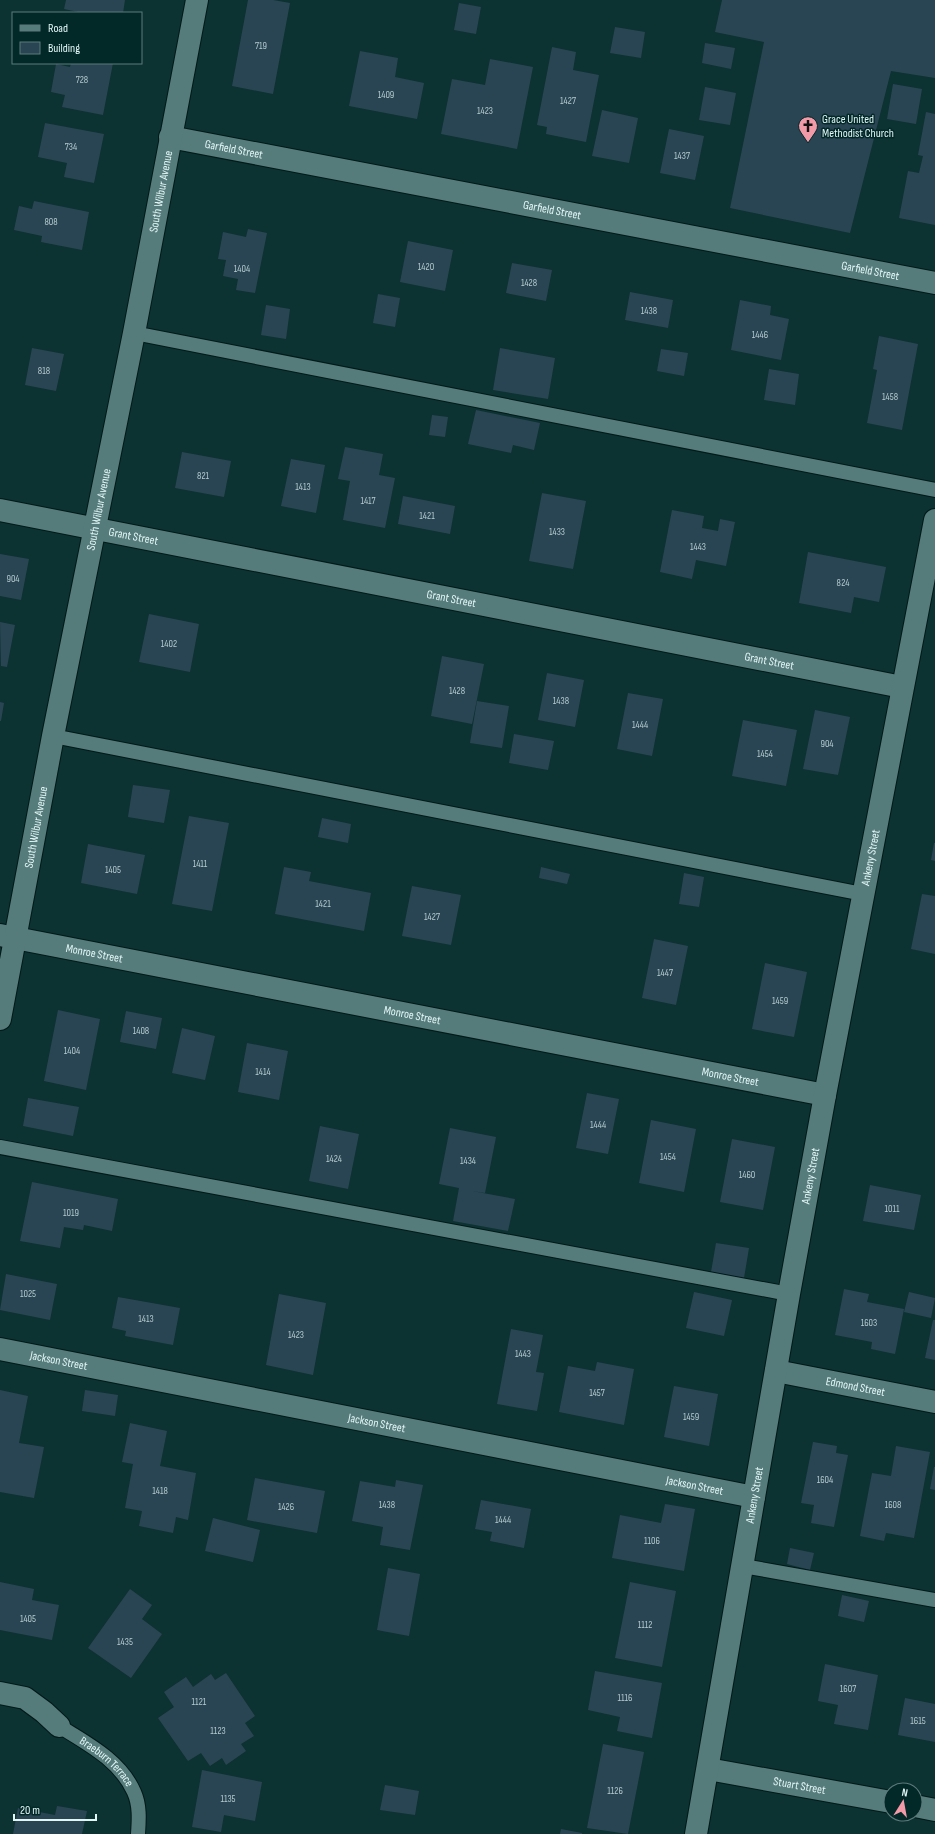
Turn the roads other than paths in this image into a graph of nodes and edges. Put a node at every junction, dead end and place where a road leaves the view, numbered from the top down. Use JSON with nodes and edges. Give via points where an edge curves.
{"nodes":[{"id":1,"x":197,"y":0,"type":"edge"},
{"id":2,"x":170,"y":137,"type":"junction"},
{"id":3,"x":935,"y":283,"type":"edge"},
{"id":4,"x":134,"y":333,"type":"junction"},
{"id":5,"x":935,"y":490,"type":"edge"},
{"id":6,"x":0,"y":510,"type":"edge"},
{"id":7,"x":935,"y":520,"type":"edge"},
{"id":8,"x":94,"y":529,"type":"junction"},
{"id":9,"x":902,"y":687,"type":"junction"},
{"id":10,"x":53,"y":736,"type":"junction"},
{"id":11,"x":863,"y":894,"type":"junction"},
{"id":12,"x":7,"y":936,"type":"edge"},
{"id":13,"x":0,"y":1019,"type":"edge"},
{"id":14,"x":825,"y":1095,"type":"junction"},
{"id":15,"x":0,"y":1147,"type":"edge"},
{"id":16,"x":789,"y":1294,"type":"junction"},
{"id":17,"x":0,"y":1349,"type":"edge"},
{"id":18,"x":776,"y":1371,"type":"junction"},
{"id":19,"x":935,"y":1402,"type":"edge"},
{"id":20,"x":754,"y":1497,"type":"junction"},
{"id":21,"x":743,"y":1566,"type":"junction"},
{"id":22,"x":935,"y":1600,"type":"edge"},
{"id":23,"x":0,"y":1694,"type":"edge"},
{"id":24,"x":58,"y":1726,"type":"joint"},
{"id":25,"x":708,"y":1769,"type":"junction"},
{"id":26,"x":883,"y":1801,"type":"edge"},
{"id":27,"x":923,"y":1808,"type":"edge"},
{"id":28,"x":935,"y":1810,"type":"edge"},
{"id":29,"x":138,"y":1834,"type":"edge"},
{"id":30,"x":696,"y":1834,"type":"edge"}],
"edges":[{"from":1,"to":2,"type":"street","name":"South Wilbur Avenue"},
{"from":2,"to":3,"type":"street","name":"Garfield Street"},
{"from":2,"to":4,"type":"street","name":"South Wilbur Avenue"},
{"from":4,"to":5,"type":"lane"},
{"from":4,"to":8,"type":"street","name":"South Wilbur Avenue"},
{"from":6,"to":8,"type":"street","name":"Grant Street"},
{"from":7,"to":9,"type":"street","name":"Ankeny Street"},
{"from":8,"to":9,"type":"street","name":"Grant Street"},
{"from":8,"to":10,"type":"street","name":"South Wilbur Avenue"},
{"from":9,"to":11,"type":"street","name":"Ankeny Street"},
{"from":10,"to":11,"type":"lane"},
{"from":10,"to":12,"type":"street","name":"South Wilbur Avenue"},
{"from":11,"to":14,"type":"street","name":"Ankeny Street"},
{"from":12,"to":13,"type":"street","name":"South Wilbur Avenue"},
{"from":12,"to":14,"type":"street","name":"Monroe Street"},
{"from":14,"to":16,"type":"street","name":"Ankeny Street"},
{"from":15,"to":16,"type":"lane"},
{"from":16,"to":18,"type":"street","name":"Ankeny Street"},
{"from":17,"to":20,"type":"street","name":"Jackson Street"},
{"from":18,"to":19,"type":"street","name":"Edmond Street"},
{"from":18,"to":20,"type":"street","name":"Ankeny Street"},
{"from":20,"to":21,"type":"street","name":"Ankeny Street"},
{"from":21,"to":22,"type":"lane"},
{"from":21,"to":25,"type":"street","name":"Ankeny Street"},
{"from":23,"to":24,"type":"street","via":[[25,1698]]},
{"from":24,"to":29,"type":"lane","name":"Braeburn Terrace","via":[[102,1753],[120,1772],[134,1792],[139,1815]]},
{"from":25,"to":26,"type":"street","name":"Stuart Street"},
{"from":25,"to":30,"type":"street","name":"Ankeny Street"},
{"from":27,"to":28,"type":"street"}]}
